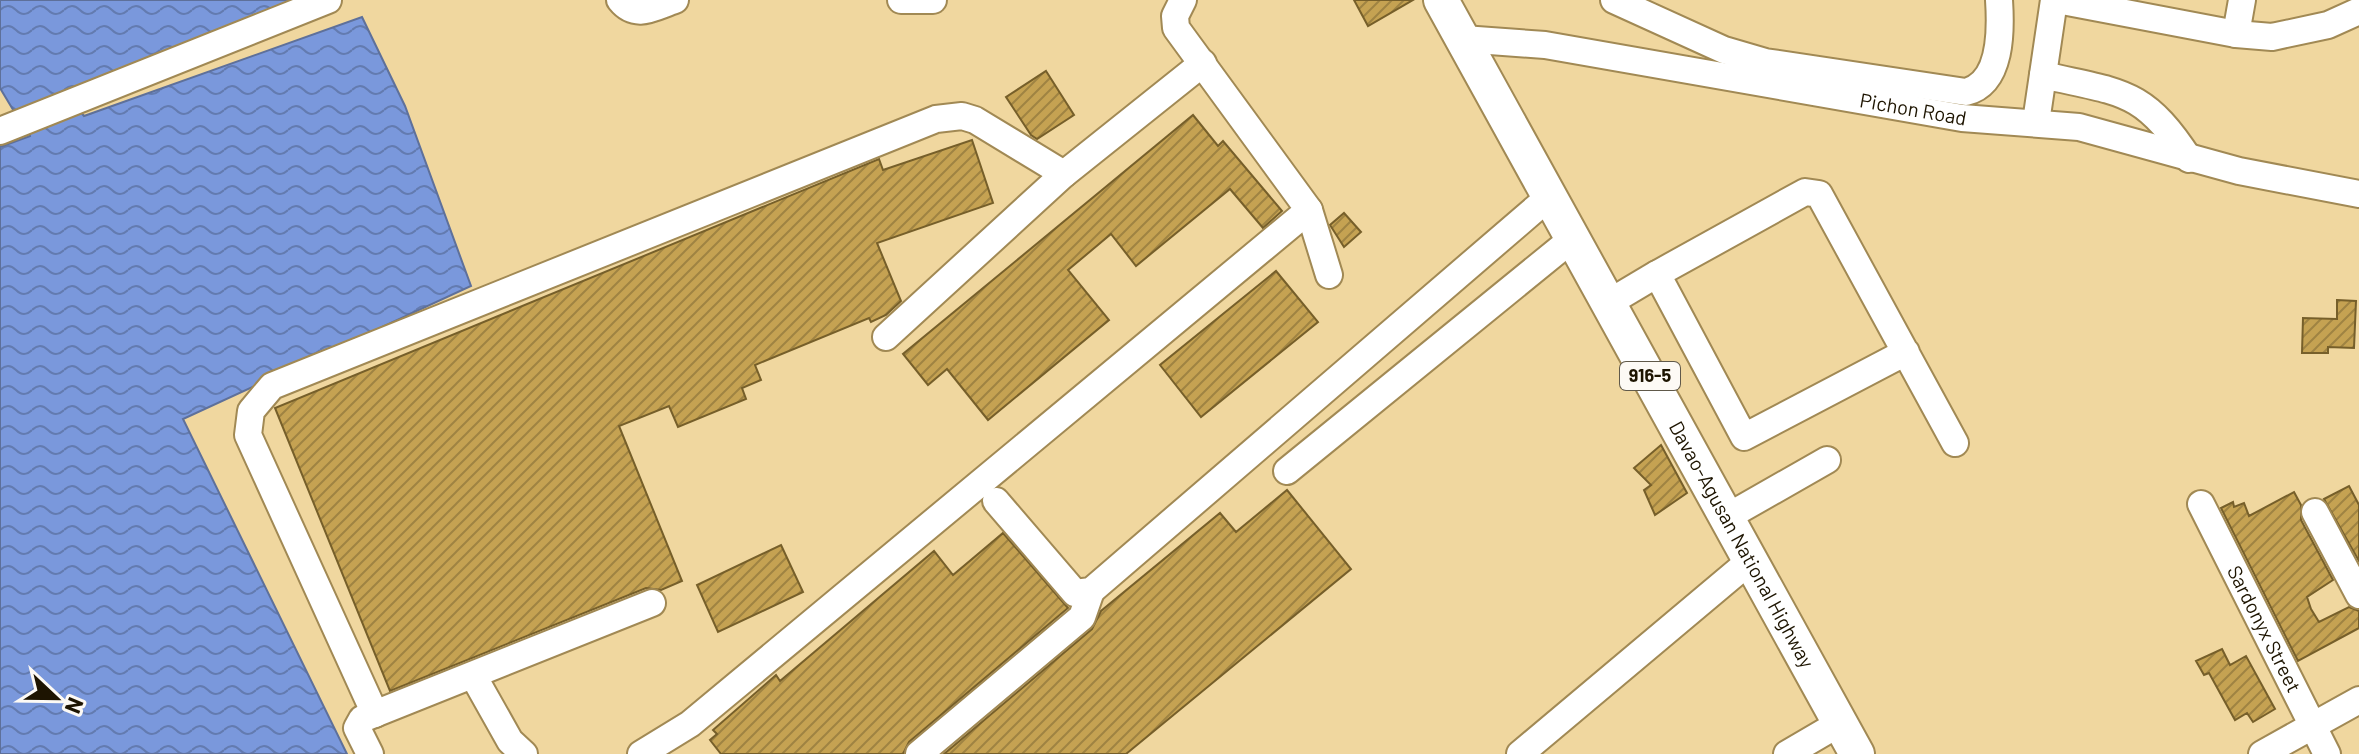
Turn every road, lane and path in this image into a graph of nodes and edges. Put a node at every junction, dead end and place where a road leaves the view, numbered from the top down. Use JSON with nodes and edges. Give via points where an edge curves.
{"nodes":[{"id":1,"x":328,"y":0,"type":"edge"},
{"id":2,"x":620,"y":0,"type":"edge"},
{"id":3,"x":675,"y":0,"type":"edge"},
{"id":4,"x":901,"y":0,"type":"edge"},
{"id":5,"x":933,"y":0,"type":"edge"},
{"id":6,"x":1183,"y":0,"type":"edge"},
{"id":7,"x":1441,"y":0,"type":"edge"},
{"id":8,"x":1614,"y":0,"type":"edge"},
{"id":9,"x":1999,"y":0,"type":"edge"},
{"id":10,"x":2056,"y":0,"type":"edge"},
{"id":11,"x":2242,"y":0,"type":"edge"},
{"id":12,"x":2359,"y":11,"type":"edge"},
{"id":13,"x":2236,"y":34,"type":"junction"},
{"id":14,"x":1463,"y":39,"type":"junction"},
{"id":15,"x":1203,"y":63,"type":"junction"},
{"id":16,"x":2043,"y":75,"type":"junction"},
{"id":17,"x":2036,"y":122,"type":"junction"},
{"id":18,"x":0,"y":131,"type":"edge"},
{"id":19,"x":2189,"y":159,"type":"junction"},
{"id":20,"x":1064,"y":174,"type":"junction"},
{"id":21,"x":2359,"y":194,"type":"edge"},
{"id":22,"x":1549,"y":197,"type":"junction"},
{"id":23,"x":1309,"y":210,"type":"junction"},
{"id":24,"x":1572,"y":239,"type":"junction"},
{"id":25,"x":1657,"y":274,"type":"junction"},
{"id":26,"x":1329,"y":275,"type":"dead end"},
{"id":27,"x":1610,"y":302,"type":"junction"},
{"id":28,"x":886,"y":337,"type":"dead end"},
{"id":29,"x":1906,"y":352,"type":"junction"},
{"id":30,"x":1955,"y":443,"type":"dead end"},
{"id":31,"x":1827,"y":460,"type":"dead end"},
{"id":32,"x":1287,"y":471,"type":"dead end"},
{"id":33,"x":996,"y":501,"type":"dead end"},
{"id":34,"x":2201,"y":504,"type":"dead end"},
{"id":35,"x":2315,"y":512,"type":"dead end"},
{"id":36,"x":1727,"y":517,"type":"junction"},
{"id":37,"x":1751,"y":560,"type":"junction"},
{"id":38,"x":1091,"y":591,"type":"junction"},
{"id":39,"x":2359,"y":595,"type":"edge"},
{"id":40,"x":652,"y":603,"type":"dead end"},
{"id":41,"x":474,"y":677,"type":"junction"},
{"id":42,"x":2359,"y":700,"type":"edge"},
{"id":43,"x":375,"y":714,"type":"junction"},
{"id":44,"x":1840,"y":723,"type":"junction"},
{"id":45,"x":2312,"y":727,"type":"junction"},
{"id":46,"x":370,"y":754,"type":"edge"},
{"id":47,"x":524,"y":754,"type":"edge"},
{"id":48,"x":641,"y":754,"type":"edge"},
{"id":49,"x":919,"y":754,"type":"edge"},
{"id":50,"x":1520,"y":754,"type":"edge"},
{"id":51,"x":1787,"y":754,"type":"edge"},
{"id":52,"x":1857,"y":754,"type":"edge"},
{"id":53,"x":2262,"y":754,"type":"edge"},
{"id":54,"x":2327,"y":754,"type":"edge"}],
"edges":[{"from":1,"to":18,"type":"street"},
{"from":2,"to":3,"type":"street","via":[[639,13]]},
{"from":4,"to":5,"type":"street"},
{"from":6,"to":15,"type":"street","via":[[1176,28]]},
{"from":7,"to":14,"type":"main road","name":"Davao-Agusan National Highway","number":"916-5"},
{"from":8,"to":9,"type":"street","via":[[1724,50],[1765,62],[1966,92],[1982,85],[1991,73],[2001,23]]},
{"from":10,"to":13,"type":"street"},
{"from":10,"to":16,"type":"street"},
{"from":11,"to":13,"type":"street"},
{"from":12,"to":13,"type":"street","via":[[2272,37]]},
{"from":14,"to":17,"type":"street","name":"Pichon Road","via":[[1545,45],[1962,118]]},
{"from":14,"to":22,"type":"main road","name":"Davao-Agusan National Highway","number":"916-5"},
{"from":15,"to":20,"type":"street"},
{"from":15,"to":23,"type":"street"},
{"from":16,"to":17,"type":"street"},
{"from":16,"to":19,"type":"street","via":[[2135,98],[2158,117]]},
{"from":17,"to":19,"type":"street","name":"Pichon Road","via":[[2079,127]]},
{"from":19,"to":21,"type":"street","name":"Pichon Road"},
{"from":20,"to":28,"type":"street"},
{"from":20,"to":43,"type":"street","via":[[975,120],[936,119],[272,386],[251,411],[248,435]]},
{"from":22,"to":24,"type":"main road","name":"Davao-Agusan National Highway","number":"916-5"},
{"from":22,"to":38,"type":"street"},
{"from":23,"to":26,"type":"street"},
{"from":23,"to":48,"type":"street","via":[[690,724]]},
{"from":24,"to":27,"type":"main road","name":"Davao-Agusan National Highway","number":"916-5"},
{"from":24,"to":32,"type":"street"},
{"from":25,"to":27,"type":"street"},
{"from":25,"to":29,"type":"street","via":[[1813,191]]},
{"from":25,"to":29,"type":"street","via":[[1744,437]]},
{"from":27,"to":36,"type":"main road","name":"Davao-Agusan National Highway","number":"916-5"},
{"from":29,"to":30,"type":"street"},
{"from":31,"to":36,"type":"street"},
{"from":33,"to":38,"type":"street","via":[[1075,593]]},
{"from":34,"to":45,"type":"street","name":"Sardonyx Street"},
{"from":35,"to":39,"type":"street"},
{"from":36,"to":37,"type":"main road","name":"Davao-Agusan National Highway","number":"916-5"},
{"from":37,"to":44,"type":"main road","name":"Davao-Agusan National Highway","number":"916-5"},
{"from":37,"to":50,"type":"street"},
{"from":38,"to":49,"type":"street","via":[[1082,617]]},
{"from":40,"to":41,"type":"street"},
{"from":41,"to":43,"type":"street"},
{"from":41,"to":47,"type":"street","via":[[510,741]]},
{"from":42,"to":45,"type":"street"},
{"from":43,"to":46,"type":"street","via":[[362,719],[357,728]]},
{"from":44,"to":51,"type":"street"},
{"from":44,"to":52,"type":"main road","name":"Davao-Agusan National Highway","number":"916-5"},
{"from":45,"to":53,"type":"street"},
{"from":45,"to":54,"type":"street","name":"Sardonyx Street"}]}
